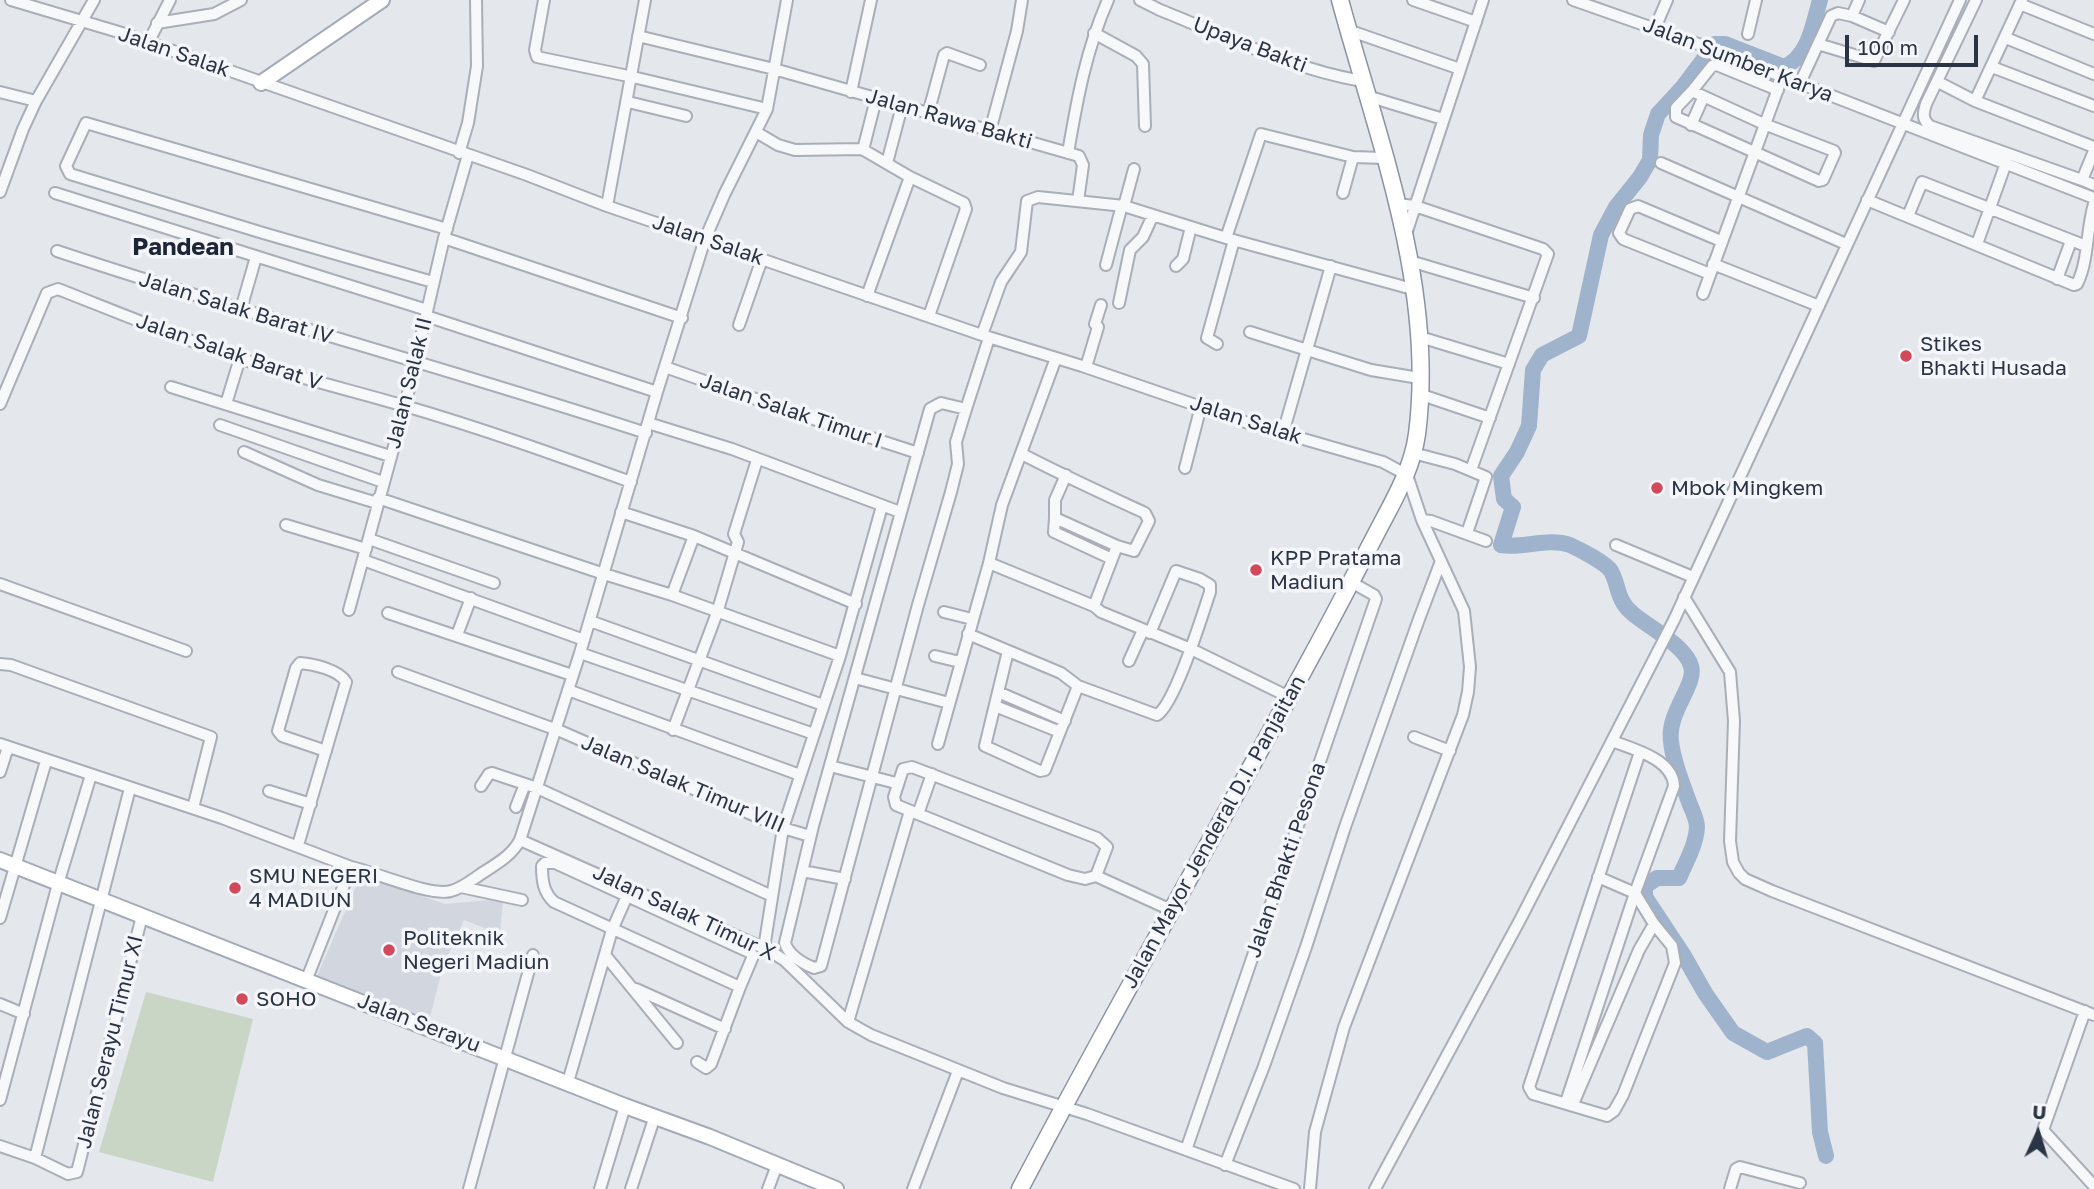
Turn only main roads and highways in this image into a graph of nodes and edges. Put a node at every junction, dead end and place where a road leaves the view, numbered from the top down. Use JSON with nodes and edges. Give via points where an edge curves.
{"nodes":[{"id":1,"x":382,"y":0,"type":"edge"},
{"id":2,"x":1340,"y":0,"type":"edge"},
{"id":3,"x":261,"y":83,"type":"road end"},
{"id":4,"x":0,"y":860,"type":"edge"},
{"id":5,"x":836,"y":1189,"type":"edge"},
{"id":6,"x":1020,"y":1189,"type":"edge"}],
"edges":[{"from":1,"to":3,"type":"main road"},
{"from":2,"to":6,"type":"highway","name":"Jalan Mayor Jenderal D.I. Panjaitan","via":[[1416,290],[1420,337],[1413,453],[1407,475],[1351,582]]},
{"from":4,"to":5,"type":"main road","name":"Jalan Serayu"}]}
